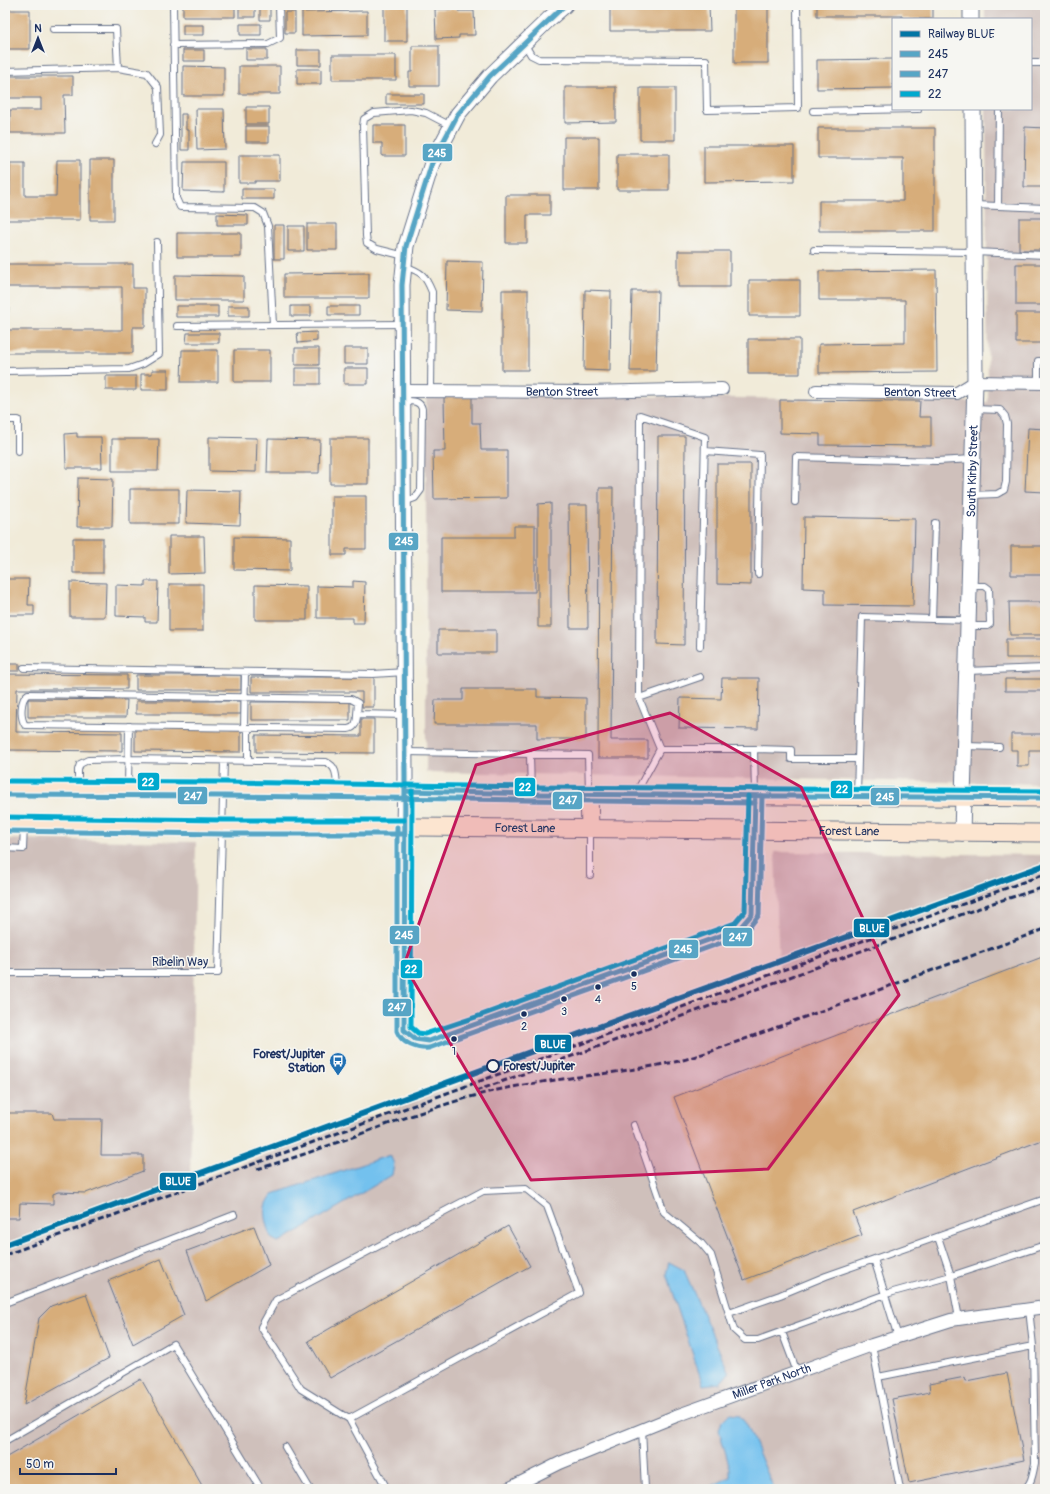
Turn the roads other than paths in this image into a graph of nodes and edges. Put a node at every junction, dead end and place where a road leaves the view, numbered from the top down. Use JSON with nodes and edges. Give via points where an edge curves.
{"nodes":[{"id":1,"x":173,"y":5,"type":"edge"},
{"id":2,"x":279,"y":5,"type":"edge"},
{"id":3,"x":797,"y":5,"type":"edge"},
{"id":4,"x":971,"y":5,"type":"edge"},
{"id":5,"x":559,"y":7,"type":"edge"},
{"id":6,"x":972,"y":18,"type":"edge"},
{"id":7,"x":53,"y":29,"type":"dead end"},
{"id":8,"x":524,"y":43,"type":"junction"},
{"id":9,"x":173,"y":45,"type":"junction"},
{"id":10,"x":1032,"y":63,"type":"edge"},
{"id":11,"x":1045,"y":63,"type":"edge"},
{"id":12,"x":118,"y":68,"type":"junction"},
{"id":13,"x":5,"y":71,"type":"edge"},
{"id":14,"x":892,"y":109,"type":"edge"},
{"id":15,"x":973,"y":110,"type":"edge"},
{"id":16,"x":999,"y":110,"type":"edge"},
{"id":17,"x":813,"y":111,"type":"dead end"},
{"id":18,"x":452,"y":126,"type":"junction"},
{"id":19,"x":155,"y":144,"type":"dead end"},
{"id":20,"x":974,"y":205,"type":"junction"},
{"id":21,"x":998,"y":206,"type":"junction"},
{"id":22,"x":1045,"y":208,"type":"edge"},
{"id":23,"x":157,"y":242,"type":"dead end"},
{"id":24,"x":814,"y":250,"type":"dead end"},
{"id":25,"x":974,"y":252,"type":"junction"},
{"id":26,"x":1045,"y":255,"type":"edge"},
{"id":27,"x":404,"y":261,"type":"junction"},
{"id":28,"x":402,"y":324,"type":"junction"},
{"id":29,"x":273,"y":325,"type":"junction"},
{"id":30,"x":178,"y":326,"type":"dead end"},
{"id":31,"x":1045,"y":361,"type":"edge"},
{"id":32,"x":5,"y":371,"type":"edge"},
{"id":33,"x":974,"y":382,"type":"junction"},
{"id":34,"x":1041,"y":383,"type":"edge"},
{"id":35,"x":722,"y":389,"type":"dead end"},
{"id":36,"x":431,"y":391,"type":"junction"},
{"id":37,"x":816,"y":391,"type":"dead end"},
{"id":38,"x":403,"y":396,"type":"junction"},
{"id":39,"x":974,"y":409,"type":"junction"},
{"id":40,"x":5,"y":420,"type":"edge"},
{"id":41,"x":18,"y":451,"type":"dead end"},
{"id":42,"x":705,"y":451,"type":"junction"},
{"id":43,"x":973,"y":459,"type":"junction"},
{"id":44,"x":972,"y":495,"type":"junction"},
{"id":45,"x":795,"y":502,"type":"dead end"},
{"id":46,"x":935,"y":523,"type":"dead end"},
{"id":47,"x":758,"y":574,"type":"dead end"},
{"id":48,"x":969,"y":586,"type":"junction"},
{"id":49,"x":932,"y":619,"type":"junction"},
{"id":50,"x":968,"y":623,"type":"junction"},
{"id":51,"x":700,"y":646,"type":"dead end"},
{"id":52,"x":24,"y":668,"type":"dead end"},
{"id":53,"x":1045,"y":668,"type":"edge"},
{"id":54,"x":967,"y":670,"type":"junction"},
{"id":55,"x":245,"y":672,"type":"junction"},
{"id":56,"x":405,"y":672,"type":"junction"},
{"id":57,"x":700,"y":677,"type":"dead end"},
{"id":58,"x":245,"y":698,"type":"junction"},
{"id":59,"x":639,"y":698,"type":"junction"},
{"id":60,"x":357,"y":714,"type":"junction"},
{"id":61,"x":405,"y":715,"type":"junction"},
{"id":62,"x":129,"y":726,"type":"junction"},
{"id":63,"x":246,"y":728,"type":"junction"},
{"id":64,"x":964,"y":746,"type":"junction"},
{"id":65,"x":999,"y":747,"type":"dead end"},
{"id":66,"x":660,"y":749,"type":"junction"},
{"id":67,"x":754,"y":749,"type":"junction"},
{"id":68,"x":405,"y":752,"type":"junction"},
{"id":69,"x":530,"y":755,"type":"junction"},
{"id":70,"x":128,"y":759,"type":"junction"},
{"id":71,"x":857,"y":759,"type":"junction"},
{"id":72,"x":224,"y":761,"type":"junction"},
{"id":73,"x":248,"y":761,"type":"junction"},
{"id":74,"x":5,"y":788,"type":"edge"},
{"id":75,"x":78,"y":788,"type":"junction"},
{"id":76,"x":128,"y":788,"type":"junction"},
{"id":77,"x":224,"y":789,"type":"junction"},
{"id":78,"x":337,"y":790,"type":"junction"},
{"id":79,"x":405,"y":791,"type":"junction"},
{"id":80,"x":531,"y":794,"type":"junction"},
{"id":81,"x":589,"y":794,"type":"junction"},
{"id":82,"x":635,"y":795,"type":"junction"},
{"id":83,"x":755,"y":796,"type":"junction"},
{"id":84,"x":857,"y":797,"type":"junction"},
{"id":85,"x":962,"y":798,"type":"junction"},
{"id":86,"x":1045,"y":798,"type":"edge"},
{"id":87,"x":5,"y":824,"type":"edge"},
{"id":88,"x":24,"y":824,"type":"junction"},
{"id":89,"x":223,"y":827,"type":"junction"},
{"id":90,"x":404,"y":827,"type":"junction"},
{"id":91,"x":590,"y":828,"type":"junction"},
{"id":92,"x":754,"y":830,"type":"junction"},
{"id":93,"x":962,"y":833,"type":"junction"},
{"id":94,"x":1045,"y":833,"type":"edge"},
{"id":95,"x":5,"y":848,"type":"edge"},
{"id":96,"x":590,"y":875,"type":"dead end"},
{"id":97,"x":5,"y":973,"type":"edge"},
{"id":98,"x":634,"y":1125,"type":"dead end"},
{"id":99,"x":1045,"y":1199,"type":"edge"},
{"id":100,"x":234,"y":1215,"type":"dead end"},
{"id":101,"x":938,"y":1237,"type":"junction"},
{"id":102,"x":1045,"y":1245,"type":"edge"},
{"id":103,"x":874,"y":1259,"type":"junction"},
{"id":104,"x":950,"y":1276,"type":"junction"},
{"id":105,"x":886,"y":1294,"type":"junction"},
{"id":106,"x":5,"y":1303,"type":"edge"},
{"id":107,"x":1045,"y":1307,"type":"edge"},
{"id":108,"x":1030,"y":1308,"type":"junction"},
{"id":109,"x":729,"y":1313,"type":"junction"},
{"id":110,"x":960,"y":1318,"type":"junction"},
{"id":111,"x":782,"y":1332,"type":"junction"},
{"id":112,"x":898,"y":1337,"type":"junction"},
{"id":113,"x":872,"y":1345,"type":"junction"},
{"id":114,"x":1033,"y":1346,"type":"junction"},
{"id":115,"x":797,"y":1372,"type":"junction"},
{"id":116,"x":878,"y":1378,"type":"junction"},
{"id":117,"x":349,"y":1419,"type":"junction"},
{"id":118,"x":642,"y":1430,"type":"junction"},
{"id":119,"x":5,"y":1441,"type":"edge"},
{"id":120,"x":285,"y":1447,"type":"dead end"},
{"id":121,"x":261,"y":1489,"type":"edge"},
{"id":122,"x":310,"y":1489,"type":"edge"},
{"id":123,"x":387,"y":1489,"type":"edge"},
{"id":124,"x":508,"y":1489,"type":"edge"},
{"id":125,"x":645,"y":1489,"type":"edge"},
{"id":126,"x":900,"y":1489,"type":"edge"},
{"id":127,"x":1024,"y":1489,"type":"edge"}],
"edges":[{"from":1,"to":9,"type":"lane"},
{"from":2,"to":9,"type":"lane","via":[[280,38],[268,44]]},
{"from":3,"to":8,"type":"lane","via":[[798,108],[707,110],[706,60],[540,59],[530,55]]},
{"from":4,"to":6,"type":"street"},
{"from":5,"to":8,"type":"street"},
{"from":7,"to":12,"type":"lane","via":[[116,29]]},
{"from":8,"to":18,"type":"street","via":[[490,76],[458,114]]},
{"from":9,"to":29,"type":"lane","via":[[176,198],[180,207],[255,208],[263,213],[268,226]]},
{"from":10,"to":11,"type":"lane"},
{"from":12,"to":13,"type":"lane"},
{"from":12,"to":19,"type":"lane","via":[[147,74],[158,87],[160,135]]},
{"from":14,"to":17,"type":"lane"},
{"from":15,"to":20,"type":"street","name":"South Kirby Street"},
{"from":16,"to":21,"type":"lane"},
{"from":18,"to":27,"type":"street","via":[[432,163],[406,246]]},
{"from":18,"to":27,"type":"lane","via":[[426,112],[411,110],[374,113],[364,119],[367,243]]},
{"from":20,"to":21,"type":"lane"},
{"from":20,"to":25,"type":"street","name":"South Kirby Street"},
{"from":21,"to":22,"type":"lane"},
{"from":23,"to":32,"type":"lane","via":[[159,354],[129,369]]},
{"from":24,"to":25,"type":"lane"},
{"from":25,"to":26,"type":"lane"},
{"from":25,"to":33,"type":"street","name":"South Kirby Street"},
{"from":27,"to":28,"type":"street"},
{"from":27,"to":36,"type":"lane","via":[[419,271],[427,280],[432,292]]},
{"from":28,"to":29,"type":"lane"},
{"from":28,"to":38,"type":"street"},
{"from":29,"to":30,"type":"lane"},
{"from":31,"to":34,"type":"lane","via":[[1038,361]]},
{"from":33,"to":34,"type":"street"},
{"from":33,"to":37,"type":"street","name":"Benton Street","via":[[957,393]]},
{"from":33,"to":39,"type":"street","name":"South Kirby Street"},
{"from":35,"to":36,"type":"street","name":"Benton Street","via":[[587,392]]},
{"from":36,"to":38,"type":"street","name":"Benton Street"},
{"from":38,"to":56,"type":"street"},
{"from":39,"to":43,"type":"street","name":"South Kirby Street"},
{"from":39,"to":44,"type":"lane","via":[[1000,410],[1008,424],[1004,490],[996,494]]},
{"from":40,"to":41,"type":"lane","via":[[18,420]]},
{"from":42,"to":47,"type":"lane","via":[[760,455]]},
{"from":42,"to":51,"type":"lane"},
{"from":42,"to":59,"type":"lane","via":[[705,438],[640,415]]},
{"from":43,"to":44,"type":"street","name":"South Kirby Street"},
{"from":43,"to":45,"type":"lane","via":[[937,461],[796,457]]},
{"from":44,"to":48,"type":"street","name":"South Kirby Street"},
{"from":46,"to":49,"type":"lane"},
{"from":48,"to":50,"type":"street","name":"South Kirby Street"},
{"from":48,"to":50,"type":"lane","via":[[985,586],[989,589],[990,624],[987,626]]},
{"from":49,"to":50,"type":"lane"},
{"from":49,"to":71,"type":"lane","via":[[862,617]]},
{"from":50,"to":54,"type":"street","name":"South Kirby Street"},
{"from":52,"to":55,"type":"lane"},
{"from":53,"to":54,"type":"lane"},
{"from":54,"to":64,"type":"street","name":"South Kirby Street"},
{"from":55,"to":56,"type":"lane"},
{"from":55,"to":58,"type":"lane"},
{"from":56,"to":61,"type":"street"},
{"from":57,"to":59,"type":"lane"},
{"from":58,"to":60,"type":"lane","via":[[351,699],[358,703]]},
{"from":58,"to":62,"type":"lane","via":[[28,694],[23,699],[22,721],[25,725]]},
{"from":58,"to":63,"type":"lane"},
{"from":59,"to":66,"type":"lane"},
{"from":60,"to":61,"type":"lane"},
{"from":60,"to":63,"type":"lane","via":[[357,721],[352,729]]},
{"from":61,"to":68,"type":"street"},
{"from":62,"to":63,"type":"lane"},
{"from":62,"to":70,"type":"lane"},
{"from":63,"to":73,"type":"lane"},
{"from":64,"to":65,"type":"lane"},
{"from":64,"to":85,"type":"street","name":"South Kirby Street"},
{"from":66,"to":67,"type":"lane"},
{"from":66,"to":82,"type":"lane"},
{"from":67,"to":71,"type":"lane","via":[[791,750],[791,759]]},
{"from":67,"to":83,"type":"lane"},
{"from":68,"to":69,"type":"lane"},
{"from":68,"to":79,"type":"street"},
{"from":69,"to":80,"type":"lane"},
{"from":69,"to":81,"type":"lane","via":[[588,755]]},
{"from":70,"to":72,"type":"lane"},
{"from":70,"to":75,"type":"lane","via":[[88,760],[80,764]]},
{"from":70,"to":76,"type":"lane"},
{"from":71,"to":84,"type":"lane"},
{"from":72,"to":73,"type":"lane"},
{"from":72,"to":77,"type":"lane","name":"Ribelin Way"},
{"from":73,"to":78,"type":"lane","via":[[326,762],[336,772]]},
{"from":74,"to":75,"type":"main road"},
{"from":75,"to":76,"type":"main road"},
{"from":76,"to":77,"type":"main road"},
{"from":77,"to":78,"type":"main road"},
{"from":77,"to":89,"type":"lane","name":"Ribelin Way"},
{"from":78,"to":79,"type":"main road"},
{"from":79,"to":80,"type":"main road"},
{"from":79,"to":90,"type":"street"},
{"from":80,"to":81,"type":"main road"},
{"from":81,"to":82,"type":"main road"},
{"from":81,"to":91,"type":"main road"},
{"from":82,"to":83,"type":"main road"},
{"from":83,"to":84,"type":"main road"},
{"from":83,"to":92,"type":"main road"},
{"from":84,"to":85,"type":"main road"},
{"from":85,"to":86,"type":"main road"},
{"from":85,"to":93,"type":"street","name":"South Kirby Street"},
{"from":87,"to":88,"type":"main road","name":"Forest Lane"},
{"from":88,"to":89,"type":"main road","name":"Forest Lane"},
{"from":88,"to":95,"type":"lane","via":[[23,849]]},
{"from":89,"to":90,"type":"main road","name":"Forest Lane"},
{"from":89,"to":97,"type":"lane","name":"Ribelin Way","via":[[218,973]]},
{"from":90,"to":91,"type":"main road","name":"Forest Lane"},
{"from":90,"to":92,"type":"lane","via":[[404,1030],[408,1036],[422,1042],[493,1019],[740,929],[752,914]]},
{"from":91,"to":92,"type":"main road","name":"Forest Lane"},
{"from":91,"to":96,"type":"lane"},
{"from":92,"to":93,"type":"main road","name":"Forest Lane"},
{"from":93,"to":94,"type":"main road","name":"Forest Lane"},
{"from":98,"to":109,"type":"lane","via":[[664,1212],[701,1243],[711,1255]]},
{"from":99,"to":101,"type":"lane"},
{"from":100,"to":106,"type":"lane"},
{"from":101,"to":103,"type":"lane"},
{"from":101,"to":104,"type":"lane"},
{"from":102,"to":104,"type":"lane"},
{"from":103,"to":105,"type":"lane"},
{"from":103,"to":109,"type":"lane"},
{"from":104,"to":105,"type":"lane"},
{"from":104,"to":110,"type":"lane"},
{"from":105,"to":111,"type":"lane"},
{"from":105,"to":112,"type":"lane"},
{"from":107,"to":108,"type":"street","name":"Miller Park North"},
{"from":108,"to":110,"type":"street","name":"Miller Park North"},
{"from":108,"to":114,"type":"lane"},
{"from":109,"to":111,"type":"lane","via":[[734,1330],[745,1340],[758,1340]]},
{"from":110,"to":112,"type":"street","name":"Miller Park North"},
{"from":111,"to":115,"type":"lane"},
{"from":112,"to":113,"type":"street","name":"Miller Park North"},
{"from":113,"to":115,"type":"street","name":"Miller Park North"},
{"from":113,"to":116,"type":"lane"},
{"from":114,"to":116,"type":"lane"},
{"from":114,"to":127,"type":"lane","via":[[1035,1464],[1032,1477]]},
{"from":115,"to":118,"type":"street","name":"Miller Park North"},
{"from":116,"to":126,"type":"lane"},
{"from":117,"to":117,"type":"lane","via":[[579,1293],[547,1206],[526,1189],[483,1191],[276,1300],[261,1327],[301,1388]]},
{"from":117,"to":123,"type":"lane"},
{"from":118,"to":124,"type":"street","name":"Miller Park North","via":[[560,1463]]},
{"from":118,"to":125,"type":"lane"},
{"from":119,"to":121,"type":"lane","via":[[173,1344]]},
{"from":120,"to":122,"type":"lane"}]}
